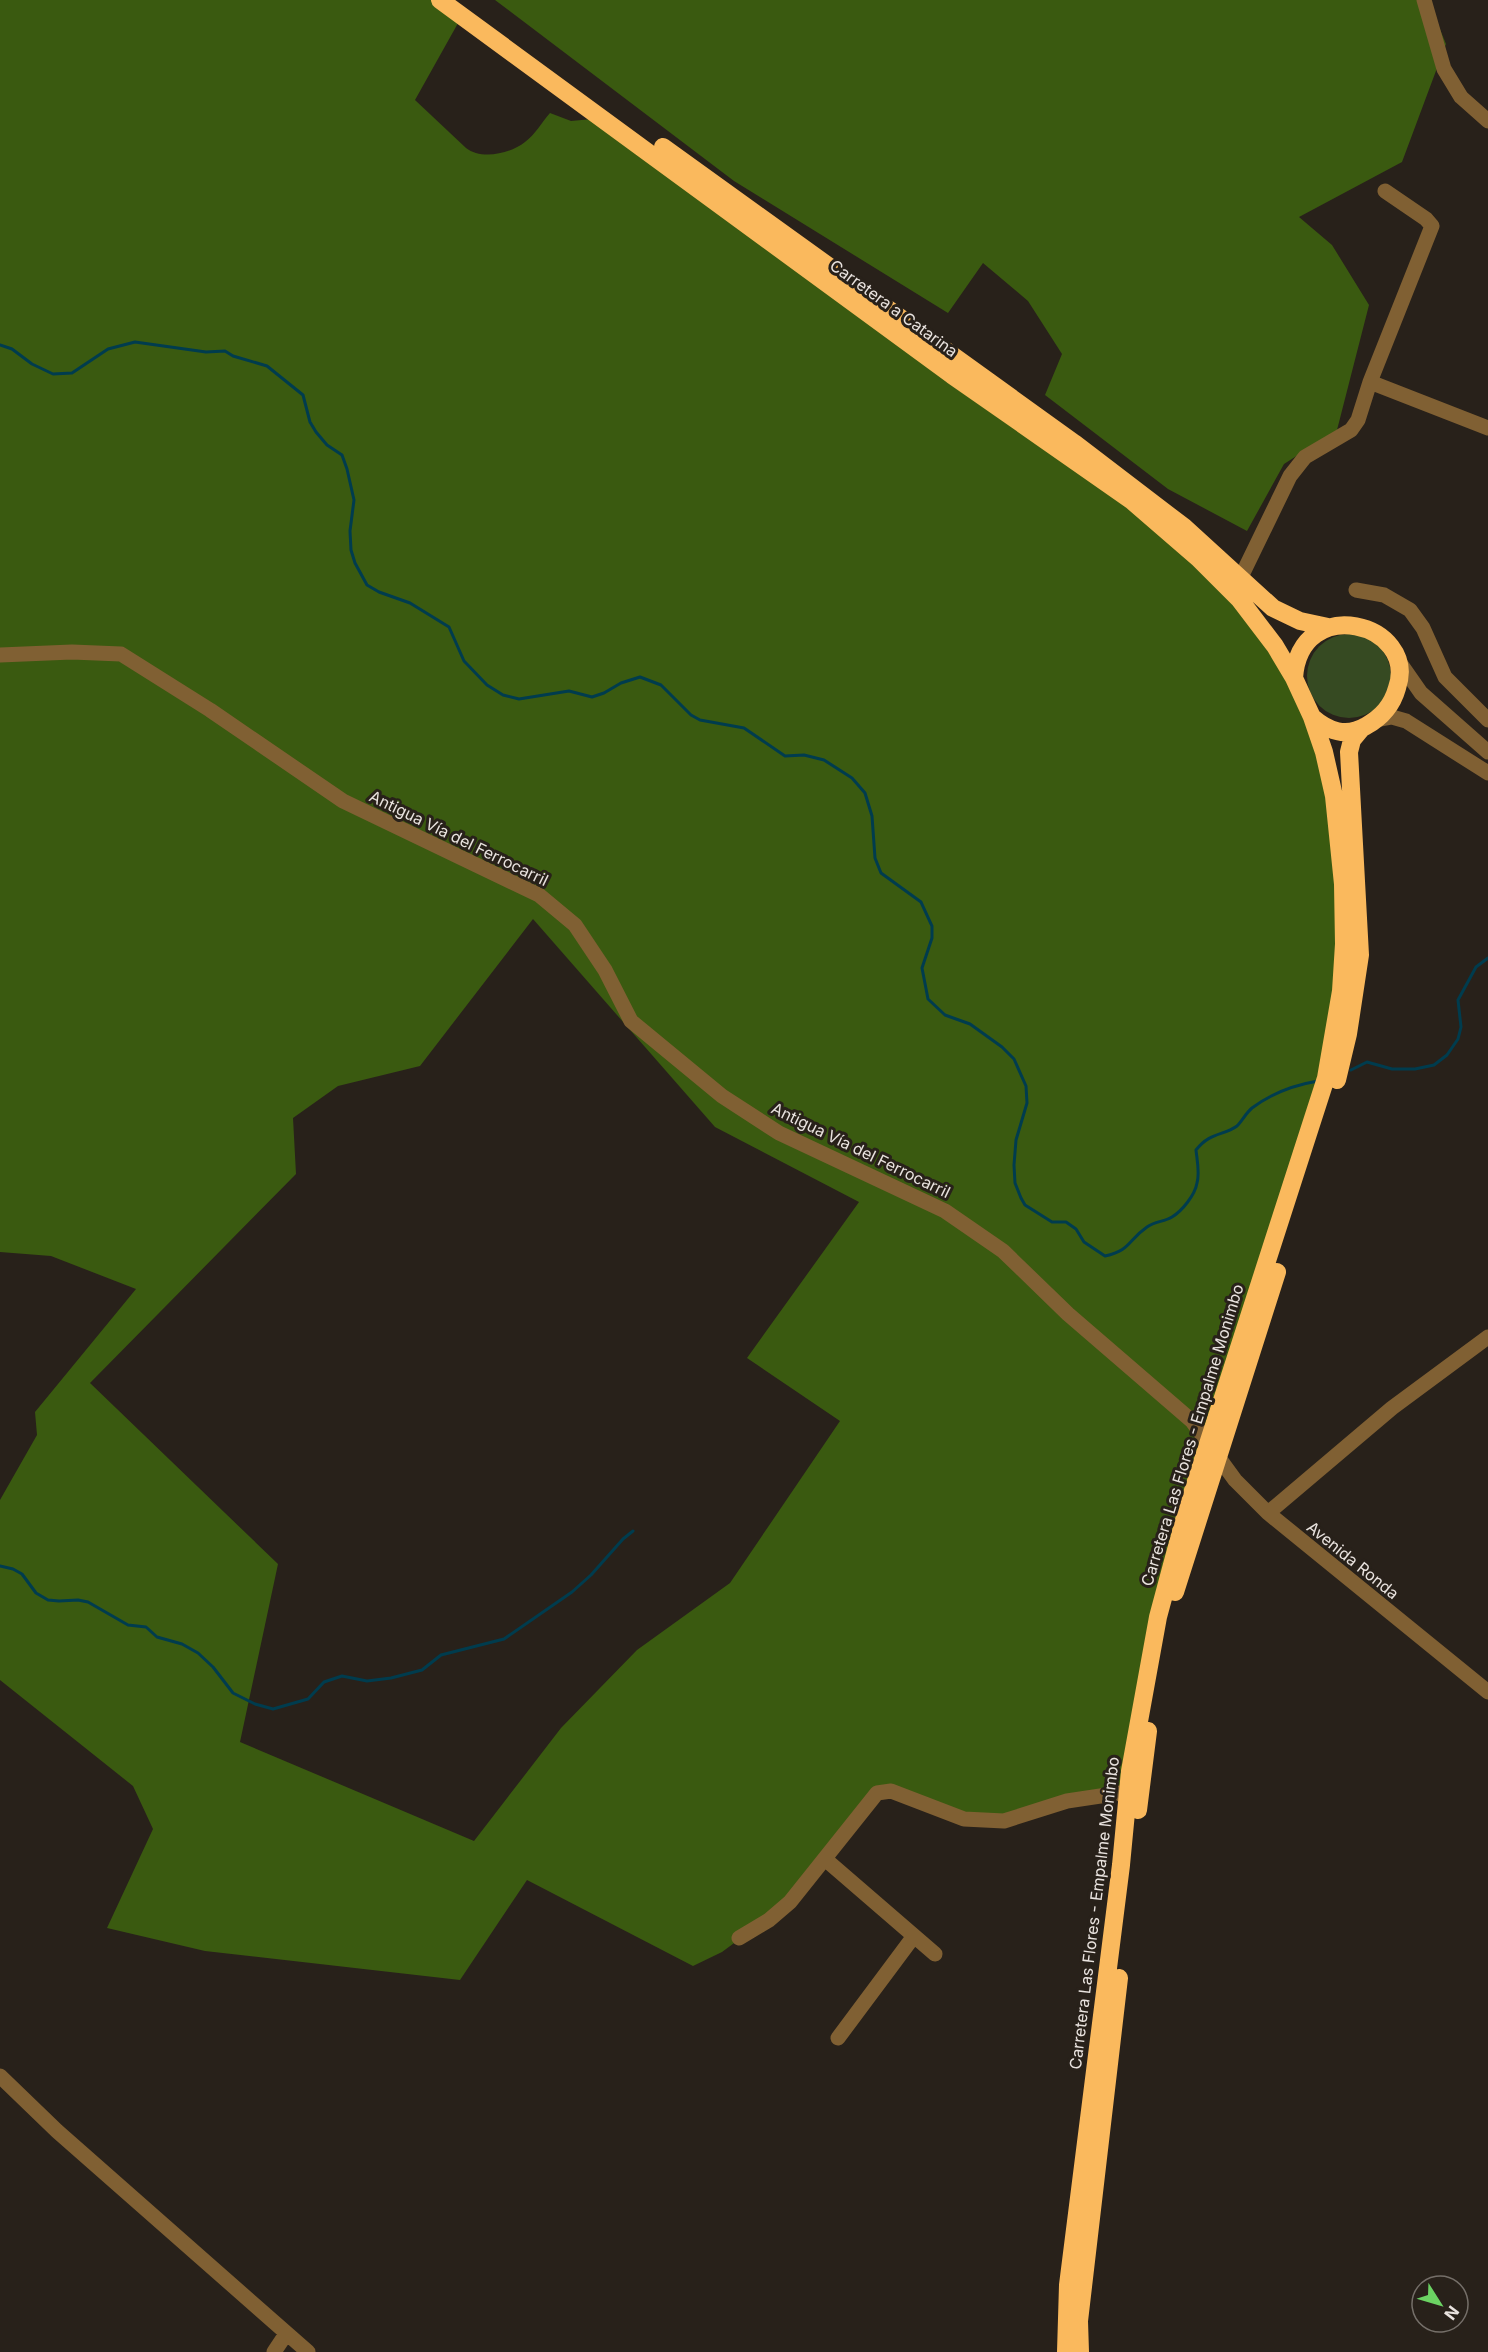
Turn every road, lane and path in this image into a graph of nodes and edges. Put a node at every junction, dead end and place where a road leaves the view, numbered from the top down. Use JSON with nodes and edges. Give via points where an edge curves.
{"nodes":[{"id":1,"x":440,"y":0,"type":"edge"},
{"id":2,"x":457,"y":0,"type":"edge"},
{"id":3,"x":1424,"y":0,"type":"edge"},
{"id":4,"x":1488,"y":121,"type":"edge"},
{"id":5,"x":1385,"y":192,"type":"dead end"},
{"id":6,"x":1370,"y":382,"type":"junction"},
{"id":7,"x":1488,"y":428,"type":"edge"},
{"id":8,"x":1241,"y":577,"type":"junction"},
{"id":9,"x":1356,"y":590,"type":"dead end"},
{"id":10,"x":1328,"y":627,"type":"junction"},
{"id":11,"x":0,"y":655,"type":"edge"},
{"id":12,"x":1398,"y":660,"type":"junction"},
{"id":13,"x":1294,"y":678,"type":"junction"},
{"id":14,"x":1312,"y":717,"type":"junction"},
{"id":15,"x":1488,"y":720,"type":"edge"},
{"id":16,"x":1369,"y":724,"type":"junction"},
{"id":17,"x":1488,"y":752,"type":"edge"},
{"id":18,"x":1488,"y":773,"type":"edge"},
{"id":19,"x":1488,"y":1337,"type":"edge"},
{"id":20,"x":1213,"y":1450,"type":"junction"},
{"id":21,"x":1268,"y":1513,"type":"junction"},
{"id":22,"x":1488,"y":1692,"type":"edge"},
{"id":23,"x":1128,"y":1792,"type":"junction"},
{"id":24,"x":825,"y":1859,"type":"junction"},
{"id":25,"x":914,"y":1936,"type":"junction"},
{"id":26,"x":739,"y":1938,"type":"dead end"},
{"id":27,"x":935,"y":1954,"type":"dead end"},
{"id":28,"x":838,"y":2038,"type":"dead end"},
{"id":29,"x":0,"y":2076,"type":"edge"},
{"id":30,"x":286,"y":2334,"type":"junction"},
{"id":31,"x":274,"y":2352,"type":"edge"},
{"id":32,"x":308,"y":2352,"type":"edge"},
{"id":33,"x":1066,"y":2352,"type":"edge"},
{"id":34,"x":1080,"y":2352,"type":"edge"}],
"edges":[{"from":1,"to":13,"type":"highway","name":"Carretera a Catarina","via":[[952,375],[1131,500],[1240,600]]},
{"from":2,"to":8,"type":"highway","name":"Carretera a Catarina","via":[[1074,443],[1184,527]]},
{"from":3,"to":4,"type":"street","via":[[1444,69],[1461,97]]},
{"from":5,"to":6,"type":"street","via":[[1432,226]]},
{"from":6,"to":7,"type":"street"},
{"from":6,"to":8,"type":"street","via":[[1351,430],[1305,457],[1290,476]]},
{"from":8,"to":10,"type":"highway","name":"Carretera a Catarina","via":[[1280,612]]},
{"from":9,"to":15,"type":"street","via":[[1384,595],[1410,610],[1423,628],[1445,678]]},
{"from":10,"to":12,"type":"highway","via":[[1352,625],[1374,633],[1389,644]]},
{"from":10,"to":13,"type":"highway","via":[[1315,634],[1301,651]]},
{"from":11,"to":20,"type":"street","name":"Antigua Vía del Ferrocarril","via":[[121,654],[343,801],[539,895],[575,925],[632,1021],[722,1096],[779,1133],[945,1211],[1003,1251],[1068,1314],[1192,1421]]},
{"from":12,"to":16,"type":"highway","via":[[1400,679],[1389,707]]},
{"from":12,"to":17,"type":"street","via":[[1421,693]]},
{"from":13,"to":14,"type":"highway"},
{"from":14,"to":16,"type":"highway","via":[[1334,732],[1350,732]]},
{"from":14,"to":20,"type":"highway","name":"Carretera Las Flores - Empalme Monimbo","via":[[1330,776],[1339,836],[1344,944],[1341,991],[1326,1078]]},
{"from":16,"to":18,"type":"street","via":[[1392,717],[1406,721]]},
{"from":16,"to":20,"type":"highway","name":"Carretera Las Flores - Empalme Monimbo","via":[[1352,740],[1349,752],[1360,955],[1348,1034],[1338,1077]]},
{"from":19,"to":21,"type":"street","via":[[1392,1408]]},
{"from":20,"to":21,"type":"street","name":"Avenida Ronda","via":[[1235,1480]]},
{"from":20,"to":23,"type":"highway","name":"Carretera Las Flores - Empalme Monimbo","via":[[1167,1575],[1146,1672]]},
{"from":20,"to":34,"type":"highway","name":"Carretera Las Flores - Empalme Monimbo","via":[[1155,1679],[1086,2255]]},
{"from":21,"to":22,"type":"street","name":"Avenida Ronda"},
{"from":23,"to":24,"type":"street","via":[[1067,1801],[1004,1821],[964,1819],[891,1791],[877,1793]]},
{"from":23,"to":33,"type":"highway","name":"Carretera Las Flores - Empalme Monimbo","via":[[1068,2284]]},
{"from":24,"to":25,"type":"street"},
{"from":24,"to":26,"type":"street","via":[[790,1902]]},
{"from":25,"to":27,"type":"street"},
{"from":25,"to":28,"type":"street"},
{"from":29,"to":30,"type":"street"},
{"from":30,"to":31,"type":"street"},
{"from":30,"to":32,"type":"street"}]}
